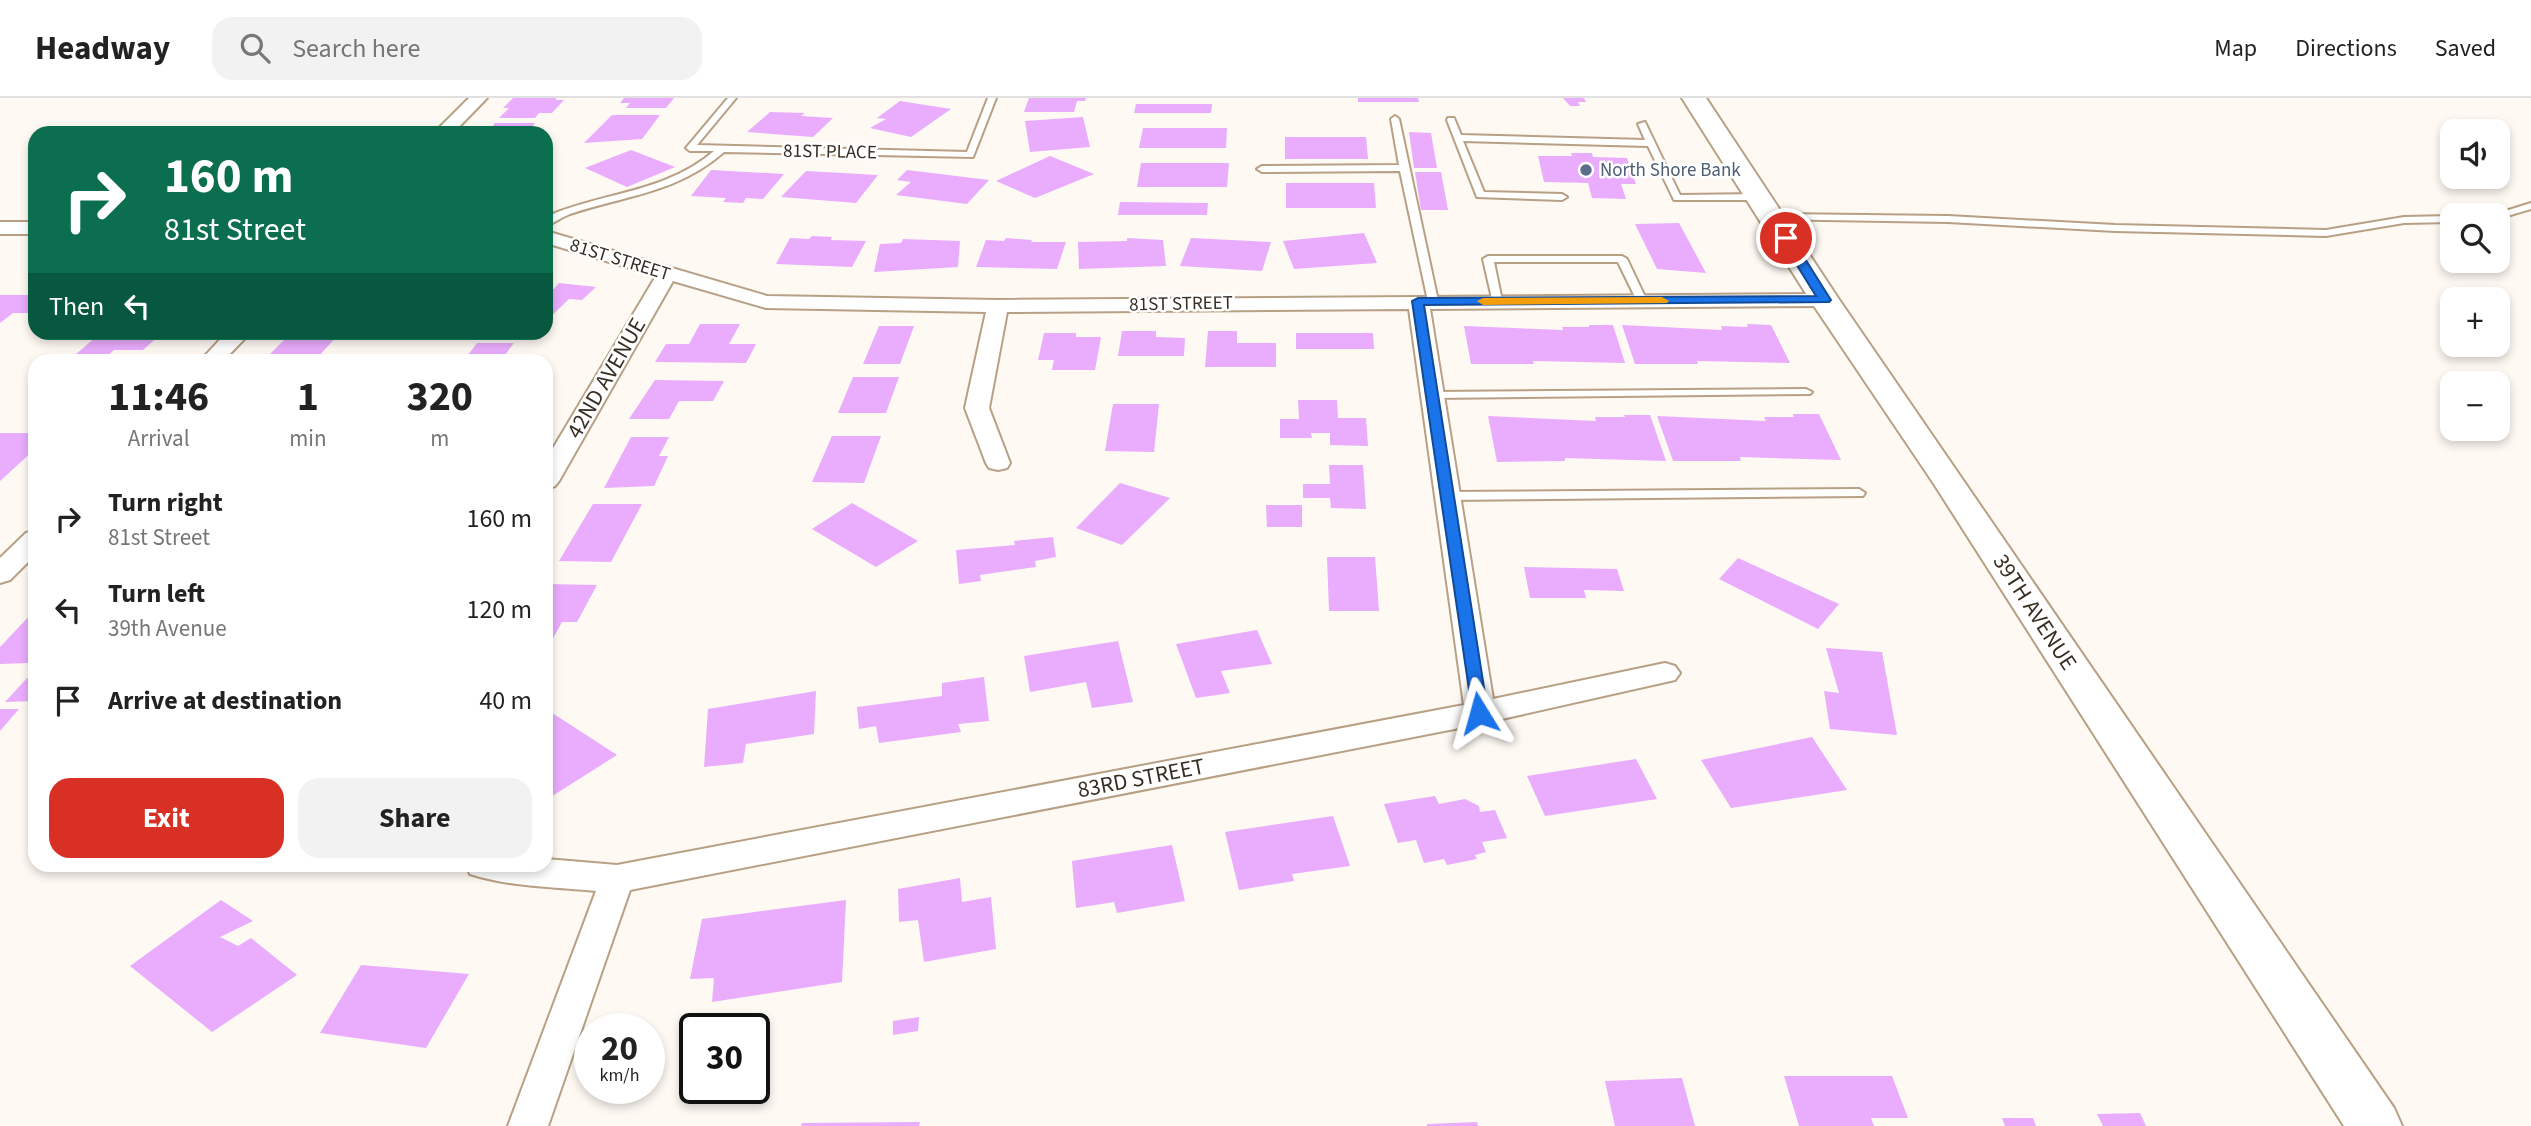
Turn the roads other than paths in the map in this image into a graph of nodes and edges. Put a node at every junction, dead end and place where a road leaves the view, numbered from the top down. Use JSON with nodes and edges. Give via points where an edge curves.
{"nodes":[{"id":1,"x":479,"y":98,"type":"edge"},
{"id":2,"x":732,"y":98,"type":"edge"},
{"id":3,"x":992,"y":98,"type":"edge"},
{"id":4,"x":1694,"y":98,"type":"edge"},
{"id":5,"x":1395,"y":119,"type":"dead end"},
{"id":6,"x":1451,"y":120,"type":"dead end"},
{"id":7,"x":1642,"y":124,"type":"dead end"},
{"id":8,"x":450,"y":126,"type":"edge"},
{"id":9,"x":1458,"y":138,"type":"junction"},
{"id":10,"x":1651,"y":143,"type":"junction"},
{"id":11,"x":722,"y":149,"type":"junction"},
{"id":12,"x":1404,"y":168,"type":"junction"},
{"id":13,"x":1262,"y":169,"type":"dead end"},
{"id":14,"x":1562,"y":197,"type":"dead end"},
{"id":15,"x":2531,"y":206,"type":"edge"},
{"id":16,"x":1766,"y":207,"type":"junction"},
{"id":17,"x":2510,"y":212,"type":"edge"},
{"id":18,"x":2440,"y":219,"type":"edge"},
{"id":19,"x":553,"y":220,"type":"edge"},
{"id":20,"x":28,"y":229,"type":"edge"},
{"id":21,"x":4,"y":231,"type":"edge"},
{"id":22,"x":553,"y":239,"type":"edge"},
{"id":23,"x":667,"y":274,"type":"junction"},
{"id":24,"x":1825,"y":300,"type":"junction"},
{"id":25,"x":1426,"y":301,"type":"junction"},
{"id":26,"x":1497,"y":301,"type":"junction"},
{"id":27,"x":1642,"y":301,"type":"junction"},
{"id":28,"x":999,"y":306,"type":"junction"},
{"id":29,"x":232,"y":340,"type":"edge"},
{"id":30,"x":218,"y":354,"type":"edge"},
{"id":31,"x":1806,"y":391,"type":"dead end"},
{"id":32,"x":1433,"y":395,"type":"junction"},
{"id":33,"x":998,"y":463,"type":"dead end"},
{"id":34,"x":553,"y":469,"type":"edge"},
{"id":35,"x":1859,"y":493,"type":"dead end"},
{"id":36,"x":1447,"y":496,"type":"junction"},
{"id":37,"x":28,"y":546,"type":"edge"},
{"id":38,"x":0,"y":574,"type":"edge"},
{"id":39,"x":1665,"y":673,"type":"dead end"},
{"id":40,"x":1479,"y":713,"type":"junction"},
{"id":41,"x":537,"y":872,"type":"edge"},
{"id":42,"x":617,"y":879,"type":"junction"},
{"id":43,"x":528,"y":1126,"type":"edge"},
{"id":44,"x":2375,"y":1126,"type":"edge"}],
"edges":[{"from":1,"to":8,"type":"street"},
{"from":2,"to":11,"type":"lane","name":"81ST PLACE","via":[[690,148]]},
{"from":3,"to":11,"type":"lane","name":"81ST PLACE","via":[[970,155]]},
{"from":4,"to":16,"type":"main road","name":"39TH AVENUE"},
{"from":5,"to":12,"type":"lane"},
{"from":6,"to":9,"type":"lane"},
{"from":7,"to":10,"type":"lane"},
{"from":9,"to":10,"type":"lane"},
{"from":9,"to":14,"type":"lane","via":[[1480,195]]},
{"from":10,"to":16,"type":"lane","via":[[1677,198]]},
{"from":11,"to":19,"type":"lane","via":[[671,182]]},
{"from":12,"to":13,"type":"lane"},
{"from":12,"to":25,"type":"lane"},
{"from":15,"to":17,"type":"lane"},
{"from":16,"to":18,"type":"lane","via":[[2116,228],[2326,233],[2404,220]]},
{"from":16,"to":24,"type":"main road","name":"39TH AVENUE"},
{"from":20,"to":21,"type":"street"},
{"from":22,"to":23,"type":"street","name":"81ST STREET"},
{"from":23,"to":28,"type":"street","name":"81ST STREET","via":[[766,302]]},
{"from":23,"to":34,"type":"street","name":"42ND AVENUE"},
{"from":24,"to":27,"type":"street","name":"81ST STREET"},
{"from":24,"to":44,"type":"main road","name":"39TH AVENUE"},
{"from":25,"to":26,"type":"street","name":"81ST STREET"},
{"from":25,"to":28,"type":"street","name":"81ST STREET"},
{"from":25,"to":32,"type":"street"},
{"from":26,"to":27,"type":"street","name":"81ST STREET"},
{"from":26,"to":27,"type":"lane","via":[[1488,259],[1622,258]]},
{"from":28,"to":33,"type":"street","via":[[977,408]]},
{"from":29,"to":30,"type":"street"},
{"from":31,"to":32,"type":"lane"},
{"from":32,"to":36,"type":"street"},
{"from":35,"to":36,"type":"lane"},
{"from":36,"to":40,"type":"street"},
{"from":37,"to":38,"type":"street"},
{"from":39,"to":40,"type":"street","name":"83RD STREET"},
{"from":40,"to":42,"type":"street","name":"83RD STREET"},
{"from":41,"to":42,"type":"street"},
{"from":42,"to":43,"type":"street"}]}
